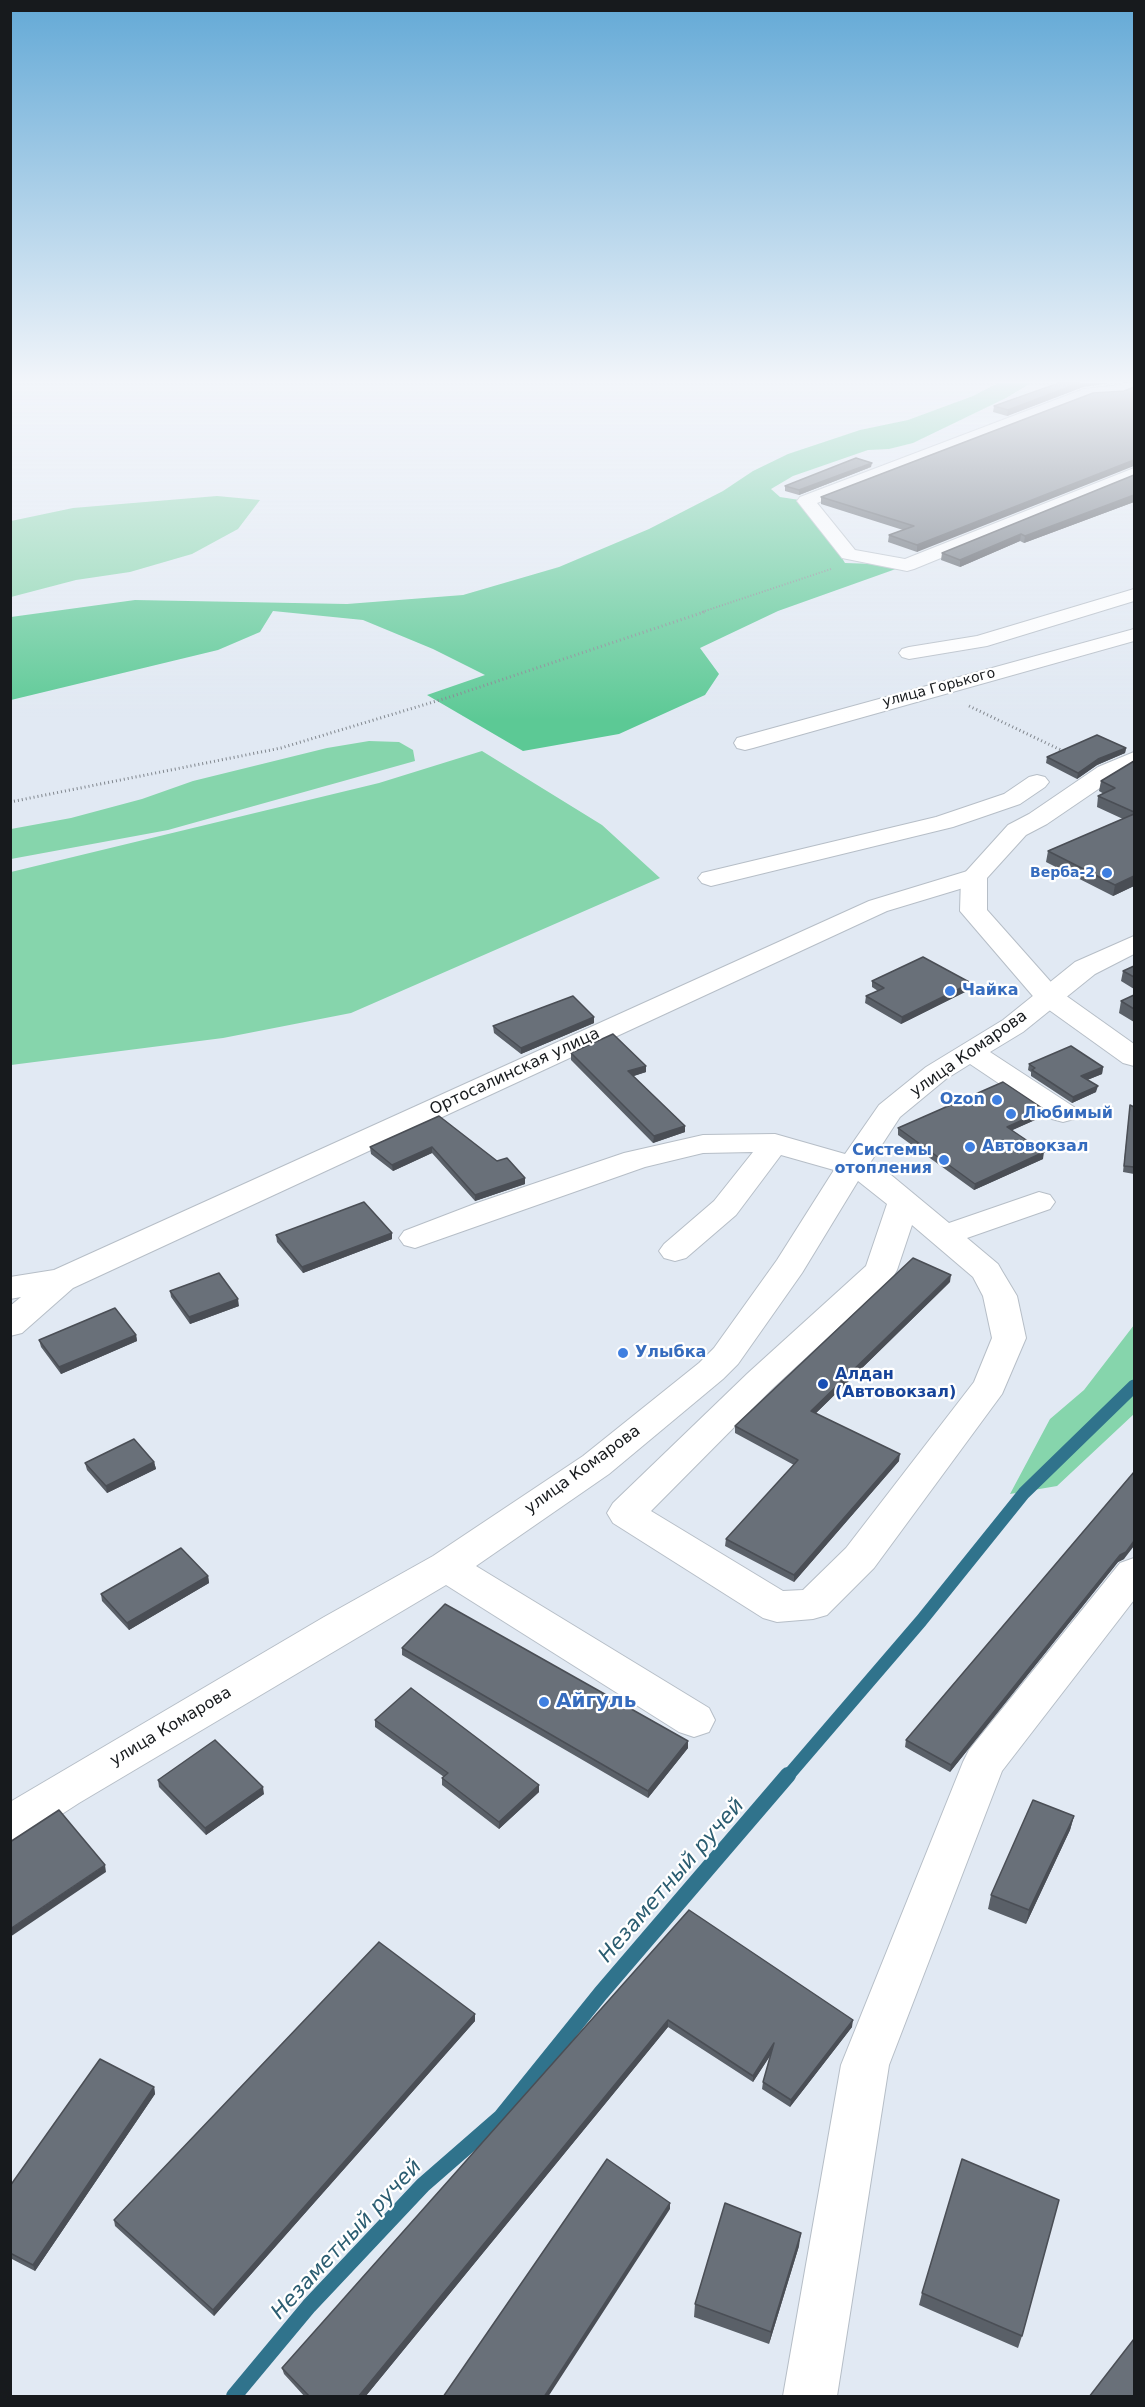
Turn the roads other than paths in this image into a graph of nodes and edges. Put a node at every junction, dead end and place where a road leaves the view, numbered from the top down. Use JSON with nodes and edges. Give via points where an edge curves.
{"nodes":[{"id":1,"x":821,"y":495,"type":"edge"},
{"id":2,"x":1079,"y":495,"type":"edge"},
{"id":3,"x":1134,"y":595,"type":"edge"},
{"id":4,"x":1134,"y":635,"type":"edge"},
{"id":5,"x":909,"y":653,"type":"dead end"},
{"id":6,"x":745,"y":743,"type":"dead end"},
{"id":7,"x":1134,"y":759,"type":"edge"},
{"id":8,"x":1037,"y":782,"type":"dead end"},
{"id":9,"x":1000,"y":804,"type":"junction"},
{"id":10,"x":1038,"y":819,"type":"junction"},
{"id":11,"x":974,"y":877,"type":"junction"},
{"id":12,"x":711,"y":878,"type":"dead end"},
{"id":13,"x":1134,"y":944,"type":"edge"},
{"id":14,"x":1048,"y":996,"type":"junction"},
{"id":15,"x":970,"y":1052,"type":"junction"},
{"id":16,"x":1134,"y":1057,"type":"edge"},
{"id":17,"x":1063,"y":1113,"type":"dead end"},
{"id":18,"x":775,"y":1143,"type":"junction"},
{"id":19,"x":852,"y":1166,"type":"junction"},
{"id":20,"x":1039,"y":1202,"type":"dead end"},
{"id":21,"x":903,"y":1203,"type":"junction"},
{"id":22,"x":943,"y":1236,"type":"junction"},
{"id":23,"x":415,"y":1238,"type":"dead end"},
{"id":24,"x":675,"y":1251,"type":"dead end"},
{"id":25,"x":61,"y":1280,"type":"junction"},
{"id":26,"x":10,"y":1288,"type":"edge"},
{"id":27,"x":10,"y":1326,"type":"edge"},
{"id":28,"x":447,"y":1566,"type":"junction"},
{"id":29,"x":1134,"y":1573,"type":"edge"},
{"id":30,"x":694,"y":1720,"type":"dead end"},
{"id":31,"x":10,"y":1825,"type":"edge"},
{"id":32,"x":810,"y":2397,"type":"edge"}],
"edges":[{"from":1,"to":2,"type":"street","via":[[806,501],[858,556],[907,565]]},
{"from":3,"to":5,"type":"street","via":[[980,642]]},
{"from":4,"to":6,"type":"street","name":"улица Горького"},
{"from":7,"to":10,"type":"main road","via":[[1107,772]]},
{"from":8,"to":9,"type":"street"},
{"from":9,"to":10,"type":"street"},
{"from":9,"to":12,"type":"street","via":[[910,832]]},
{"from":10,"to":11,"type":"main road","via":[[1017,830]]},
{"from":11,"to":14,"type":"main road","via":[[974,911]]},
{"from":11,"to":25,"type":"street","name":"Ортосалинская улица","via":[[878,906]]},
{"from":13,"to":14,"type":"street","name":"улица Комарова","via":[[1085,968]]},
{"from":14,"to":15,"type":"street","name":"улица Комарова","via":[[1013,1026]]},
{"from":14,"to":16,"type":"main road"},
{"from":15,"to":17,"type":"street"},
{"from":15,"to":19,"type":"street","name":"улица Комарова","via":[[936,1072],[889,1112]]},
{"from":18,"to":19,"type":"street"},
{"from":18,"to":23,"type":"street","via":[[703,1144],[635,1160]]},
{"from":18,"to":24,"type":"street","via":[[725,1208]]},
{"from":19,"to":21,"type":"street","via":[[874,1177]]},
{"from":19,"to":28,"type":"street","name":"улица Комарова","via":[[790,1266],[711,1371],[596,1465]]},
{"from":20,"to":22,"type":"street"},
{"from":21,"to":22,"type":"street"},
{"from":21,"to":22,"type":"street","via":[[881,1270],[760,1381],[626,1513],[777,1606],[813,1604],[860,1558],[990,1386],[1009,1338],[1000,1296],[986,1271]]},
{"from":25,"to":26,"type":"street","name":"Ортосалинская улица"},
{"from":25,"to":27,"type":"street","name":"Ортосалинская улица"},
{"from":28,"to":30,"type":"street"},
{"from":28,"to":31,"type":"street","name":"улица Комарова"},
{"from":29,"to":32,"type":"street","via":[[984,1762],[865,2065]]}]}
